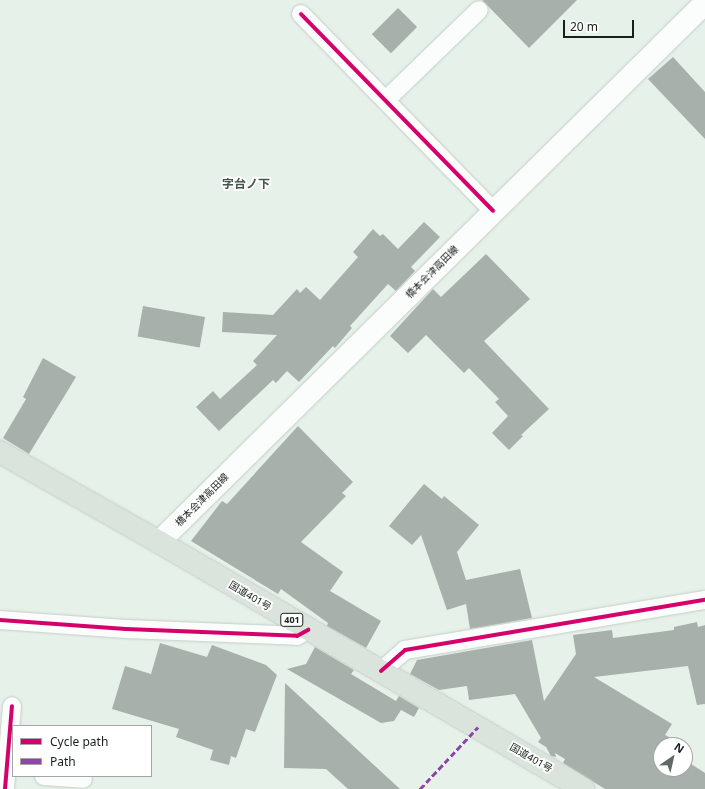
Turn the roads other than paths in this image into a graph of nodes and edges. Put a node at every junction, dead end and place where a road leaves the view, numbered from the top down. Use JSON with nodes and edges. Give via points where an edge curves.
{"nodes":[{"id":1,"x":705,"y":3,"type":"edge"},
{"id":2,"x":479,"y":10,"type":"dead end"},
{"id":3,"x":301,"y":14,"type":"dead end"},
{"id":4,"x":386,"y":100,"type":"junction"},
{"id":5,"x":493,"y":211,"type":"junction"},
{"id":6,"x":0,"y":452,"type":"edge"},
{"id":7,"x":159,"y":542,"type":"junction"},
{"id":8,"x":705,"y":600,"type":"edge"},
{"id":9,"x":0,"y":620,"type":"edge"},
{"id":10,"x":308,"y":630,"type":"junction"},
{"id":11,"x":381,"y":671,"type":"junction"},
{"id":12,"x":12,"y":706,"type":"dead end"},
{"id":13,"x":6,"y":777,"type":"edge"},
{"id":14,"x":57,"y":777,"type":"edge"},
{"id":15,"x":83,"y":779,"type":"dead end"},
{"id":16,"x":583,"y":789,"type":"edge"}],
"edges":[{"from":1,"to":5,"type":"main road","name":"橋本会津高田線"},
{"from":2,"to":4,"type":"street"},
{"from":3,"to":4,"type":"street"},
{"from":4,"to":5,"type":"street"},
{"from":5,"to":7,"type":"main road","name":"橋本会津高田線"},
{"from":6,"to":7,"type":"highway","name":"国道401号","number":"401"},
{"from":7,"to":10,"type":"highway","name":"国道401号","number":"401"},
{"from":8,"to":11,"type":"street","via":[[405,650]]},
{"from":9,"to":10,"type":"street","via":[[126,629],[297,636]]},
{"from":10,"to":11,"type":"highway","name":"国道401号","number":"401"},
{"from":11,"to":16,"type":"highway","name":"国道401号","number":"401"},
{"from":12,"to":13,"type":"street"},
{"from":14,"to":15,"type":"street"}]}
